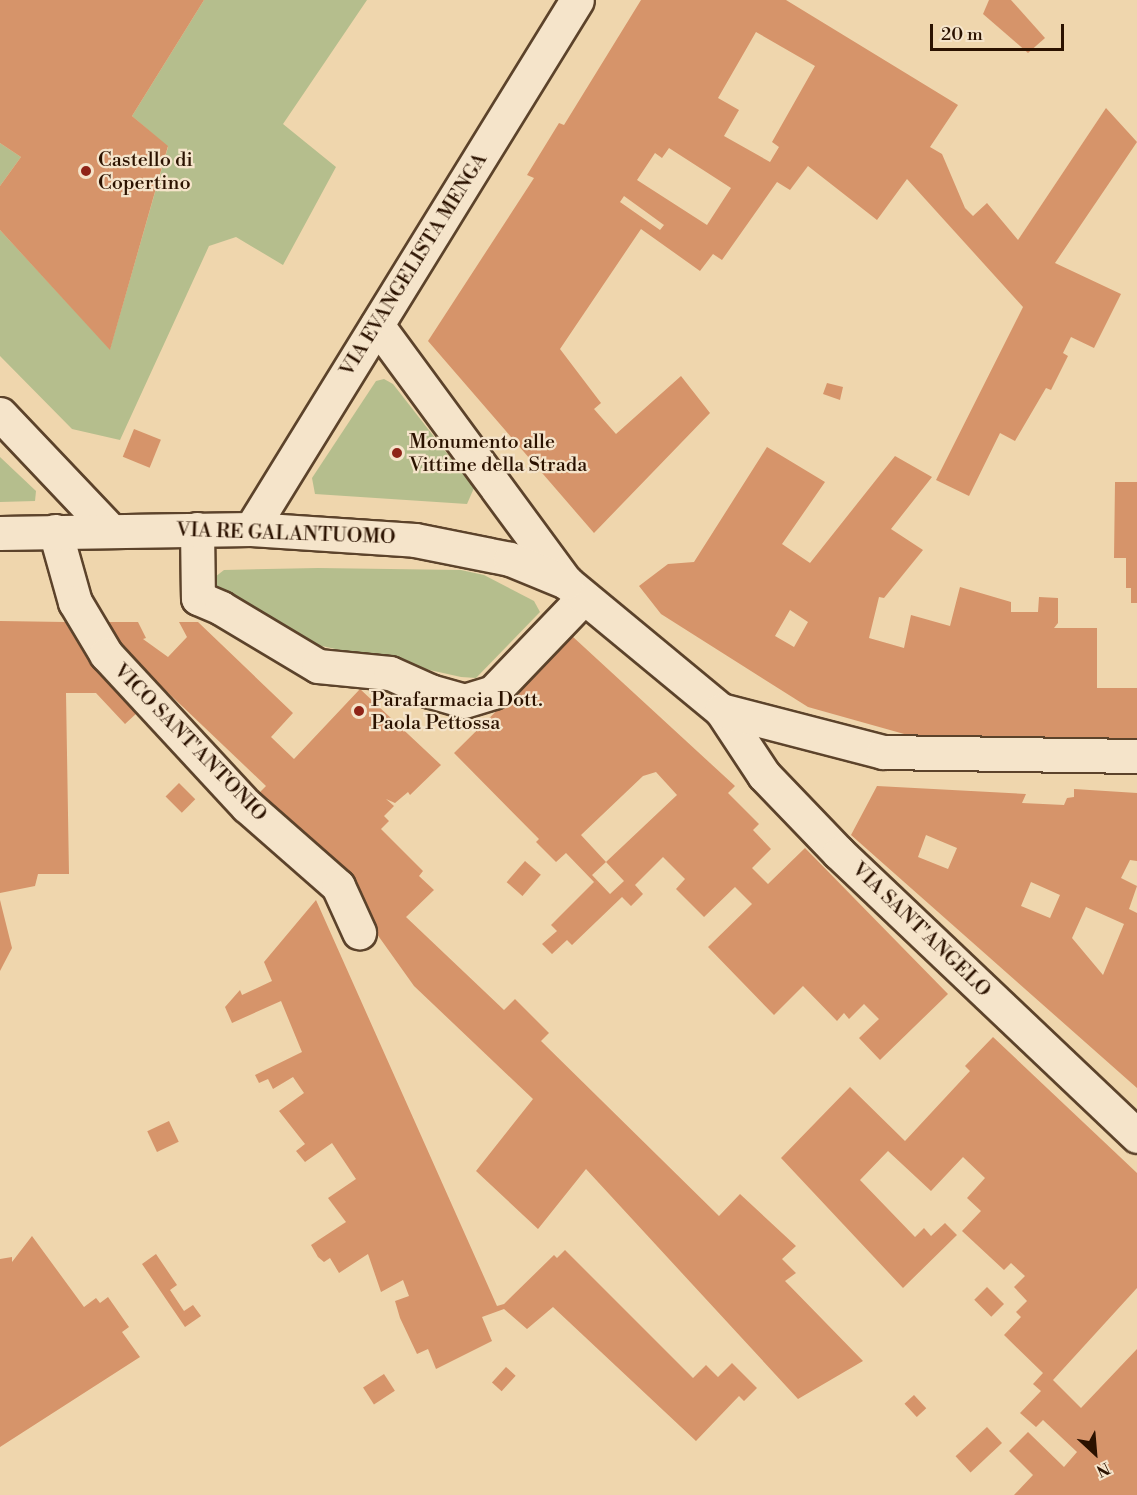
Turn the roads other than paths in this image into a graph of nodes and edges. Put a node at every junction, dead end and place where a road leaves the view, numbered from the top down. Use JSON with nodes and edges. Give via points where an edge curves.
{"nodes":[{"id":1,"x":577,"y":0,"type":"edge"},
{"id":2,"x":377,"y":325,"type":"junction"},
{"id":3,"x":0,"y":414,"type":"edge"},
{"id":4,"x":197,"y":529,"type":"junction"},
{"id":5,"x":250,"y":529,"type":"junction"},
{"id":6,"x":110,"y":530,"type":"junction"},
{"id":7,"x":55,"y":531,"type":"junction"},
{"id":8,"x":0,"y":533,"type":"edge"},
{"id":9,"x":575,"y":590,"type":"junction"},
{"id":10,"x":721,"y":710,"type":"junction"},
{"id":11,"x":1137,"y":756,"type":"edge"},
{"id":12,"x":359,"y":932,"type":"dead end"},
{"id":13,"x":1137,"y":1136,"type":"edge"}],
"edges":[{"from":1,"to":2,"type":"street","name":"VIA EVANGELISTA MENGA"},
{"from":2,"to":5,"type":"street","name":"VIA EVANGELISTA MENGA"},
{"from":2,"to":9,"type":"street"},
{"from":3,"to":6,"type":"street"},
{"from":4,"to":5,"type":"street","name":"VIA RE GALANTUOMO"},
{"from":4,"to":6,"type":"street","name":"VIA RE GALANTUOMO"},
{"from":4,"to":9,"type":"street","via":[[198,598],[318,666],[390,673],[464,701],[493,692]]},
{"from":5,"to":9,"type":"street","name":"VIA RE GALANTUOMO","via":[[415,540],[510,559]]},
{"from":6,"to":7,"type":"street","name":"VIA RE GALANTUOMO"},
{"from":7,"to":8,"type":"street","name":"VIA RE GALANTUOMO"},
{"from":7,"to":12,"type":"street","name":"VICO SANT'ANTONIO","via":[[75,602],[106,654],[247,806],[339,886]]},
{"from":9,"to":10,"type":"street"},
{"from":10,"to":11,"type":"street","via":[[883,752]]},
{"from":10,"to":13,"type":"street","name":"VIA SANT'ANGELO","via":[[764,776],[839,853]]}]}
